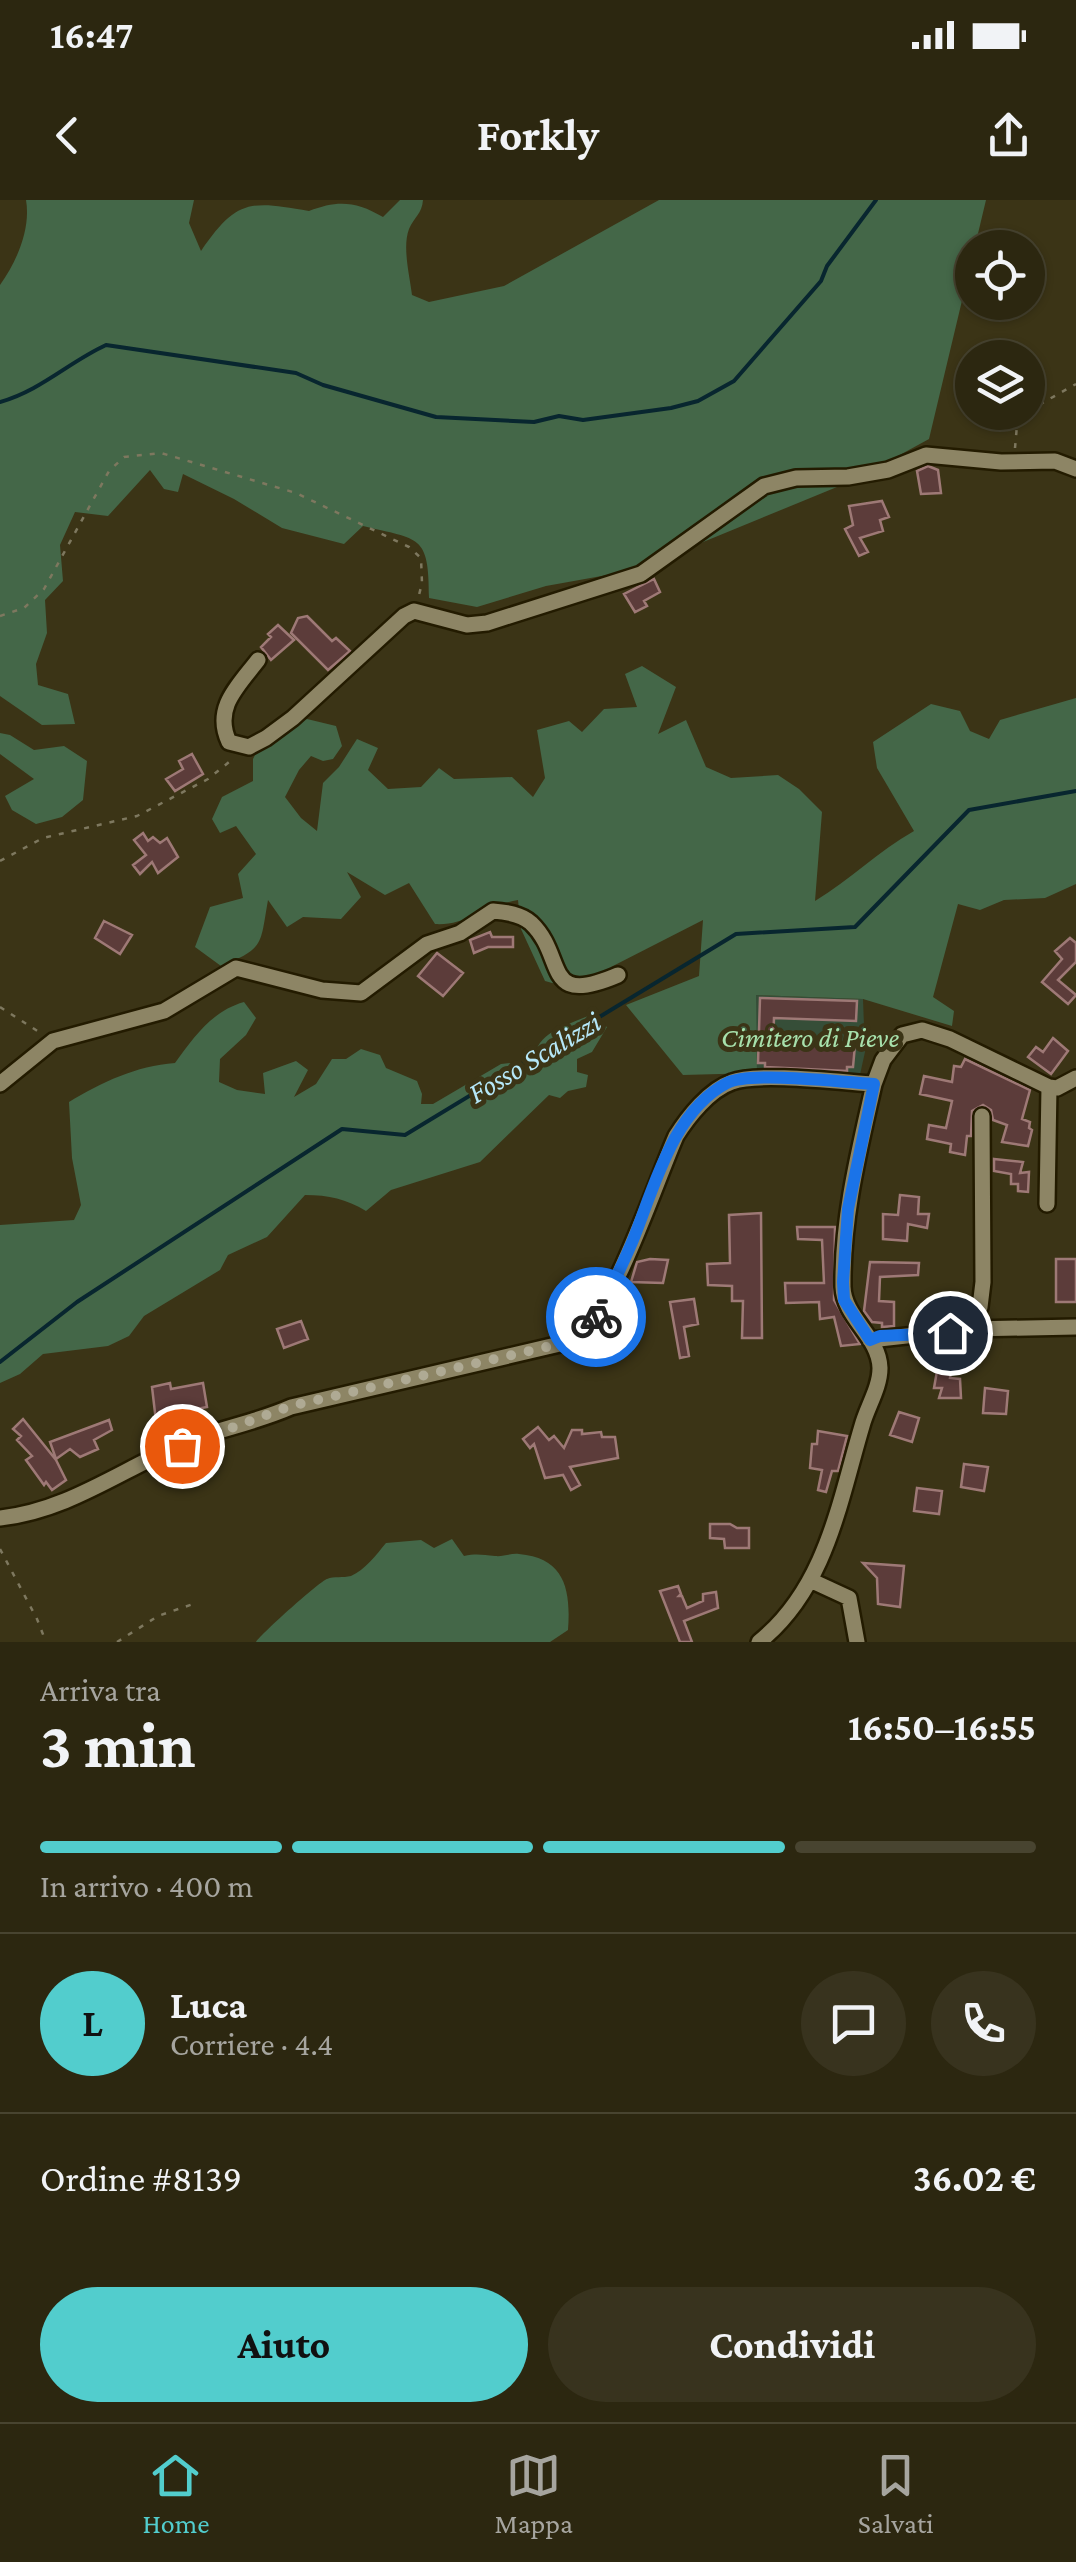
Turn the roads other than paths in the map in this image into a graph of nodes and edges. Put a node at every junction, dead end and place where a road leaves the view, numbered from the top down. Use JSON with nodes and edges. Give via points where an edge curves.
{"nodes":[{"id":1,"x":1076,"y":469,"type":"edge"},
{"id":2,"x":258,"y":660,"type":"dead end"},
{"id":3,"x":618,"y":976,"type":"dead end"},
{"id":4,"x":1076,"y":1078,"type":"edge"},
{"id":5,"x":0,"y":1084,"type":"edge"},
{"id":6,"x":874,"y":1084,"type":"junction"},
{"id":7,"x":1049,"y":1087,"type":"junction"},
{"id":8,"x":982,"y":1116,"type":"dead end"},
{"id":9,"x":1047,"y":1204,"type":"dead end"},
{"id":10,"x":1076,"y":1327,"type":"edge"},
{"id":11,"x":970,"y":1329,"type":"junction"},
{"id":12,"x":870,"y":1340,"type":"junction"},
{"id":13,"x":0,"y":1518,"type":"edge"},
{"id":14,"x":810,"y":1580,"type":"junction"},
{"id":15,"x":759,"y":1642,"type":"edge"},
{"id":16,"x":857,"y":1642,"type":"edge"}],
"edges":[{"from":1,"to":2,"type":"street","via":[[1055,461],[926,454],[888,470],[764,486],[641,574],[487,623],[467,625],[414,610],[266,738],[248,746],[229,742],[224,706]]},
{"from":3,"to":5,"type":"street","via":[[578,987],[564,981],[531,923],[493,910],[460,933],[427,944],[362,992],[322,990],[236,968],[164,1010],[52,1041]]},
{"from":4,"to":7,"type":"street"},
{"from":6,"to":7,"type":"street","via":[[902,1035],[922,1030]]},
{"from":6,"to":12,"type":"street","via":[[848,1209],[843,1282],[844,1300]]},
{"from":6,"to":13,"type":"street","via":[[758,1078],[717,1091],[676,1136],[615,1278],[591,1327],[577,1340],[291,1406],[210,1433],[54,1508]]},
{"from":7,"to":9,"type":"street"},
{"from":8,"to":11,"type":"street","via":[[983,1282]]},
{"from":10,"to":11,"type":"street"},
{"from":11,"to":12,"type":"street"},
{"from":12,"to":14,"type":"street","via":[[879,1378],[840,1509]]},
{"from":14,"to":15,"type":"street"},
{"from":14,"to":16,"type":"street","via":[[849,1598]]}]}
